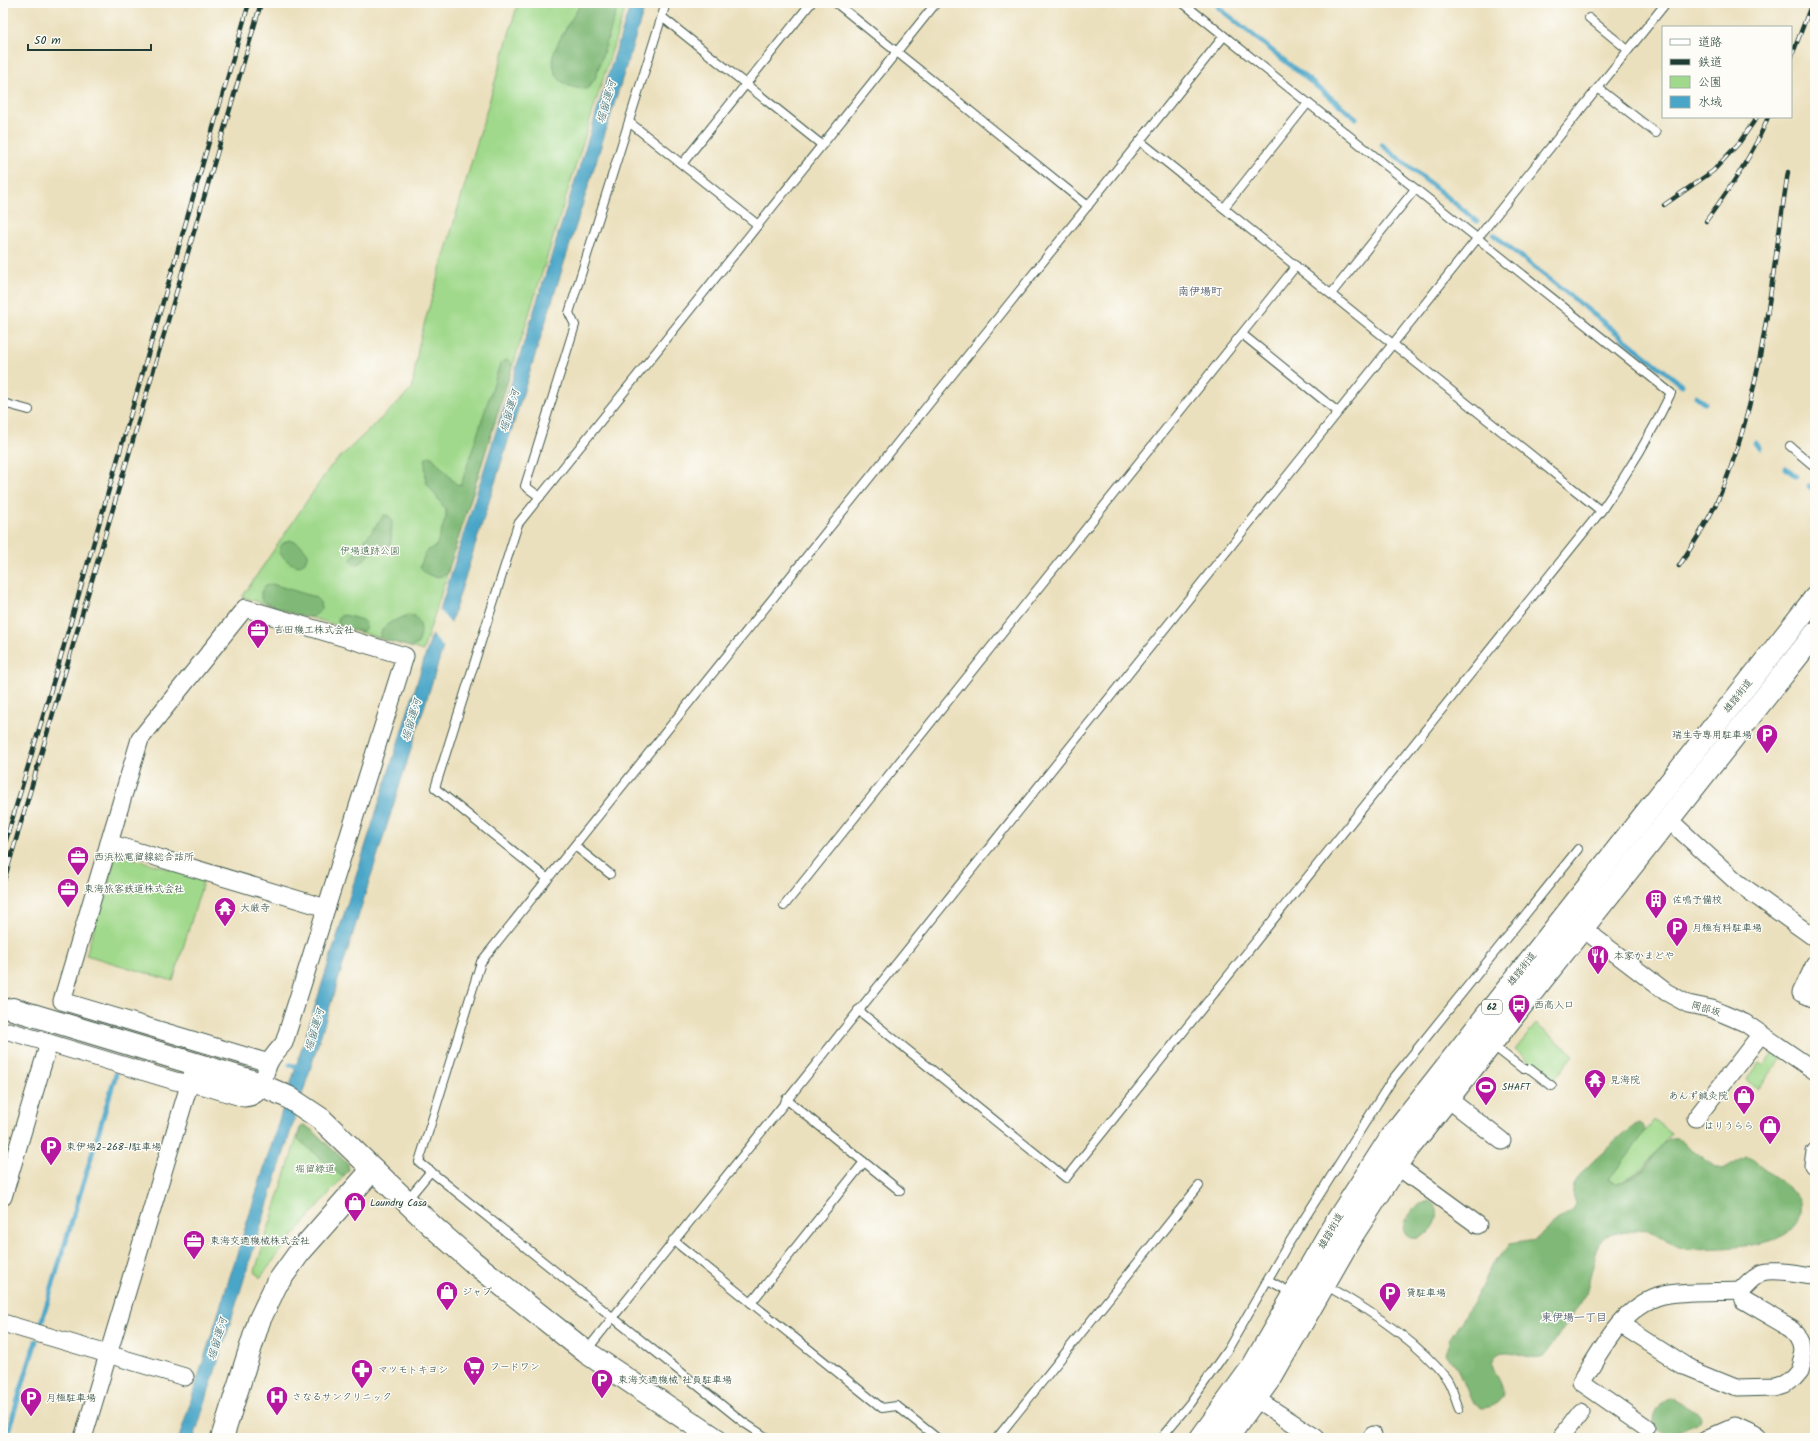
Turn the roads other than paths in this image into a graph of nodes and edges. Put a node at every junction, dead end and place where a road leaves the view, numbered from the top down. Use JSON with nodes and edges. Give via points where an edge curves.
{"nodes":[{"id":1,"x":666,"y":3,"type":"edge"},
{"id":2,"x":811,"y":3,"type":"edge"},
{"id":3,"x":836,"y":3,"type":"edge"},
{"id":4,"x":936,"y":3,"type":"edge"},
{"id":5,"x":1183,"y":3,"type":"edge"},
{"id":6,"x":1666,"y":3,"type":"edge"},
{"id":7,"x":662,"y":17,"type":"junction"},
{"id":8,"x":1589,"y":18,"type":"dead end"},
{"id":9,"x":1224,"y":36,"type":"junction"},
{"id":10,"x":1628,"y":50,"type":"junction"},
{"id":11,"x":897,"y":52,"type":"junction"},
{"id":12,"x":746,"y":84,"type":"junction"},
{"id":13,"x":1598,"y":88,"type":"junction"},
{"id":14,"x":1308,"y":103,"type":"junction"},
{"id":15,"x":629,"y":122,"type":"junction"},
{"id":16,"x":1656,"y":134,"type":"dead end"},
{"id":17,"x":1140,"y":141,"type":"junction"},
{"id":18,"x":822,"y":145,"type":"junction"},
{"id":19,"x":682,"y":164,"type":"junction"},
{"id":20,"x":1415,"y":188,"type":"junction"},
{"id":21,"x":1088,"y":206,"type":"junction"},
{"id":22,"x":1224,"y":208,"type":"junction"},
{"id":23,"x":758,"y":225,"type":"junction"},
{"id":24,"x":1477,"y":238,"type":"junction"},
{"id":25,"x":1296,"y":266,"type":"junction"},
{"id":26,"x":1331,"y":294,"type":"junction"},
{"id":27,"x":1242,"y":334,"type":"junction"},
{"id":28,"x":1392,"y":344,"type":"junction"},
{"id":29,"x":3,"y":403,"type":"edge"},
{"id":30,"x":29,"y":410,"type":"dead end"},
{"id":31,"x":1338,"y":412,"type":"junction"},
{"id":32,"x":1790,"y":446,"type":"dead end"},
{"id":33,"x":1815,"y":467,"type":"edge"},
{"id":34,"x":540,"y":497,"type":"junction"},
{"id":35,"x":1601,"y":511,"type":"junction"},
{"id":36,"x":1815,"y":598,"type":"edge"},
{"id":37,"x":1813,"y":639,"type":"edge"},
{"id":38,"x":1668,"y":819,"type":"junction"},
{"id":39,"x":109,"y":843,"type":"junction"},
{"id":40,"x":575,"y":846,"type":"junction"},
{"id":41,"x":1578,"y":849,"type":"dead end"},
{"id":42,"x":610,"y":874,"type":"dead end"},
{"id":43,"x":548,"y":879,"type":"junction"},
{"id":44,"x":784,"y":906,"type":"dead end"},
{"id":45,"x":326,"y":908,"type":"junction"},
{"id":46,"x":1582,"y":928,"type":"junction"},
{"id":47,"x":1815,"y":938,"type":"edge"},
{"id":48,"x":1815,"y":964,"type":"edge"},
{"id":49,"x":1815,"y":999,"type":"edge"},
{"id":50,"x":13,"y":1009,"type":"dead end"},
{"id":51,"x":858,"y":1010,"type":"junction"},
{"id":52,"x":9,"y":1031,"type":"dead end"},
{"id":53,"x":1761,"y":1034,"type":"junction"},
{"id":54,"x":49,"y":1043,"type":"junction"},
{"id":55,"x":1490,"y":1044,"type":"junction"},
{"id":56,"x":269,"y":1063,"type":"junction"},
{"id":57,"x":1815,"y":1071,"type":"edge"},
{"id":58,"x":192,"y":1074,"type":"junction"},
{"id":59,"x":1552,"y":1086,"type":"dead end"},
{"id":60,"x":272,"y":1089,"type":"junction"},
{"id":61,"x":1447,"y":1098,"type":"junction"},
{"id":62,"x":786,"y":1100,"type":"junction"},
{"id":63,"x":1696,"y":1118,"type":"dead end"},
{"id":64,"x":1502,"y":1141,"type":"dead end"},
{"id":65,"x":864,"y":1162,"type":"junction"},
{"id":66,"x":1397,"y":1166,"type":"junction"},
{"id":67,"x":373,"y":1169,"type":"junction"},
{"id":68,"x":431,"y":1171,"type":"junction"},
{"id":69,"x":1199,"y":1186,"type":"dead end"},
{"id":70,"x":900,"y":1191,"type":"dead end"},
{"id":71,"x":3,"y":1197,"type":"edge"},
{"id":72,"x":406,"y":1201,"type":"junction"},
{"id":73,"x":1478,"y":1225,"type":"dead end"},
{"id":74,"x":673,"y":1240,"type":"junction"},
{"id":75,"x":1815,"y":1276,"type":"edge"},
{"id":76,"x":1268,"y":1280,"type":"junction"},
{"id":77,"x":1324,"y":1285,"type":"junction"},
{"id":78,"x":1740,"y":1291,"type":"junction"},
{"id":79,"x":1295,"y":1295,"type":"junction"},
{"id":80,"x":751,"y":1303,"type":"junction"},
{"id":81,"x":612,"y":1317,"type":"junction"},
{"id":82,"x":3,"y":1323,"type":"edge"},
{"id":83,"x":1620,"y":1324,"type":"junction"},
{"id":84,"x":586,"y":1352,"type":"junction"},
{"id":85,"x":108,"y":1354,"type":"junction"},
{"id":86,"x":185,"y":1377,"type":"dead end"},
{"id":87,"x":1256,"y":1399,"type":"junction"},
{"id":88,"x":1459,"y":1409,"type":"dead end"},
{"id":89,"x":1581,"y":1412,"type":"dead end"},
{"id":90,"x":1646,"y":1427,"type":"dead end"},
{"id":91,"x":1232,"y":1436,"type":"edge"},
{"id":92,"x":83,"y":1438,"type":"edge"},
{"id":93,"x":222,"y":1438,"type":"edge"},
{"id":94,"x":714,"y":1438,"type":"edge"},
{"id":95,"x":767,"y":1438,"type":"edge"},
{"id":96,"x":937,"y":1438,"type":"edge"},
{"id":97,"x":997,"y":1438,"type":"edge"},
{"id":98,"x":1161,"y":1438,"type":"edge"},
{"id":99,"x":1201,"y":1438,"type":"edge"},
{"id":100,"x":1316,"y":1438,"type":"edge"},
{"id":101,"x":1561,"y":1438,"type":"edge"},
{"id":102,"x":1708,"y":1438,"type":"edge"},
{"id":103,"x":1757,"y":1438,"type":"edge"}],
"edges":[{"from":1,"to":7,"type":"lane"},
{"from":2,"to":12,"type":"lane"},
{"from":3,"to":11,"type":"lane"},
{"from":4,"to":11,"type":"lane"},
{"from":5,"to":9,"type":"lane"},
{"from":6,"to":10,"type":"lane"},
{"from":7,"to":12,"type":"lane"},
{"from":7,"to":15,"type":"lane"},
{"from":8,"to":10,"type":"lane"},
{"from":9,"to":14,"type":"lane"},
{"from":9,"to":17,"type":"lane"},
{"from":10,"to":13,"type":"lane"},
{"from":11,"to":18,"type":"lane"},
{"from":11,"to":21,"type":"lane"},
{"from":12,"to":18,"type":"lane"},
{"from":12,"to":19,"type":"lane"},
{"from":13,"to":16,"type":"lane"},
{"from":13,"to":24,"type":"lane"},
{"from":14,"to":20,"type":"lane"},
{"from":14,"to":22,"type":"lane"},
{"from":15,"to":19,"type":"lane"},
{"from":15,"to":34,"type":"lane","via":[[569,313],[575,325],[525,486]]},
{"from":17,"to":21,"type":"lane"},
{"from":17,"to":22,"type":"lane"},
{"from":18,"to":23,"type":"lane"},
{"from":19,"to":23,"type":"lane"},
{"from":20,"to":24,"type":"lane"},
{"from":20,"to":26,"type":"lane"},
{"from":21,"to":40,"type":"lane"},
{"from":22,"to":25,"type":"lane"},
{"from":23,"to":34,"type":"lane"},
{"from":24,"to":28,"type":"lane"},
{"from":24,"to":35,"type":"lane","via":[[1671,393],[1646,442]]},
{"from":25,"to":26,"type":"lane"},
{"from":25,"to":27,"type":"lane"},
{"from":26,"to":28,"type":"lane"},
{"from":27,"to":31,"type":"lane"},
{"from":27,"to":44,"type":"lane"},
{"from":28,"to":31,"type":"lane"},
{"from":28,"to":35,"type":"lane"},
{"from":29,"to":30,"type":"lane"},
{"from":31,"to":51,"type":"lane"},
{"from":32,"to":33,"type":"lane"},
{"from":34,"to":43,"type":"lane","via":[[518,524],[435,788]]},
{"from":35,"to":51,"type":"lane","via":[[1066,1178]]},
{"from":36,"to":79,"type":"main road","name":"雄踏街道","number":"62","via":[[1407,1116],[1347,1204]]},
{"from":37,"to":38,"type":"main road","name":"雄踏街道","number":"62"},
{"from":38,"to":46,"type":"main road","name":"雄踏街道","number":"62"},
{"from":38,"to":47,"type":"street","via":[[1738,883]]},
{"from":39,"to":45,"type":"street"},
{"from":39,"to":45,"type":"street","via":[[140,739],[245,608],[406,656]]},
{"from":39,"to":56,"type":"street","via":[[62,1001]]},
{"from":40,"to":42,"type":"lane"},
{"from":40,"to":43,"type":"lane"},
{"from":41,"to":76,"type":"lane","via":[[1392,1080]]},
{"from":43,"to":68,"type":"lane","via":[[481,962],[419,1162]]},
{"from":45,"to":56,"type":"street","via":[[284,1043]]},
{"from":46,"to":53,"type":"street","name":"岡部坂","via":[[1666,992],[1688,1004],[1712,1009],[1745,1023]]},
{"from":46,"to":55,"type":"main road","name":"雄踏街道","number":"62"},
{"from":48,"to":49,"type":"street","via":[[1801,993]]},
{"from":50,"to":58,"type":"main road"},
{"from":51,"to":62,"type":"lane"},
{"from":52,"to":54,"type":"street"},
{"from":53,"to":57,"type":"street","name":"岡部坂"},
{"from":53,"to":63,"type":"street"},
{"from":54,"to":58,"type":"street","via":[[175,1081]]},
{"from":54,"to":71,"type":"street"},
{"from":55,"to":59,"type":"lane","via":[[1523,1069],[1530,1069]]},
{"from":55,"to":61,"type":"main road","name":"雄踏街道","number":"62"},
{"from":56,"to":60,"type":"street"},
{"from":58,"to":60,"type":"main road"},
{"from":58,"to":85,"type":"street"},
{"from":60,"to":67,"type":"main road","via":[[321,1119]]},
{"from":61,"to":64,"type":"street"},
{"from":61,"to":66,"type":"main road","name":"雄踏街道","number":"62"},
{"from":62,"to":65,"type":"lane"},
{"from":62,"to":74,"type":"lane"},
{"from":65,"to":70,"type":"lane"},
{"from":65,"to":80,"type":"lane"},
{"from":66,"to":73,"type":"street"},
{"from":66,"to":77,"type":"main road","name":"雄踏街道","number":"62"},
{"from":67,"to":72,"type":"main road"},
{"from":67,"to":93,"type":"main road","via":[[299,1253],[276,1286],[259,1321]]},
{"from":68,"to":72,"type":"lane"},
{"from":68,"to":81,"type":"lane"},
{"from":69,"to":97,"type":"lane"},
{"from":72,"to":84,"type":"main road","via":[[468,1258]]},
{"from":74,"to":80,"type":"lane"},
{"from":74,"to":81,"type":"lane"},
{"from":75,"to":78,"type":"street","via":[[1761,1273]]},
{"from":76,"to":79,"type":"lane"},
{"from":76,"to":98,"type":"lane","via":[[1220,1361]]},
{"from":77,"to":87,"type":"main road","name":"雄踏街道","number":"62"},
{"from":77,"to":88,"type":"lane","via":[[1412,1342],[1447,1379]]},
{"from":78,"to":83,"type":"street","via":[[1670,1294],[1657,1297],[1634,1310]]},
{"from":78,"to":83,"type":"street","via":[[1743,1300],[1793,1329],[1803,1343],[1804,1352],[1799,1370],[1785,1383],[1767,1388],[1736,1387],[1687,1367]]},
{"from":79,"to":99,"type":"main road","name":"雄踏街道","number":"62","via":[[1253,1366]]},
{"from":80,"to":96,"type":"lane","via":[[882,1408],[897,1406]]},
{"from":81,"to":84,"type":"lane"},
{"from":81,"to":95,"type":"lane"},
{"from":82,"to":85,"type":"street"},
{"from":83,"to":90,"type":"street","via":[[1580,1382]]},
{"from":84,"to":94,"type":"main road"},
{"from":85,"to":86,"type":"street"},
{"from":85,"to":92,"type":"street"},
{"from":87,"to":91,"type":"main road","name":"雄踏街道","number":"62"},
{"from":87,"to":100,"type":"street"},
{"from":89,"to":101,"type":"street"},
{"from":102,"to":103,"type":"street","via":[[1733,1427]]}]}
